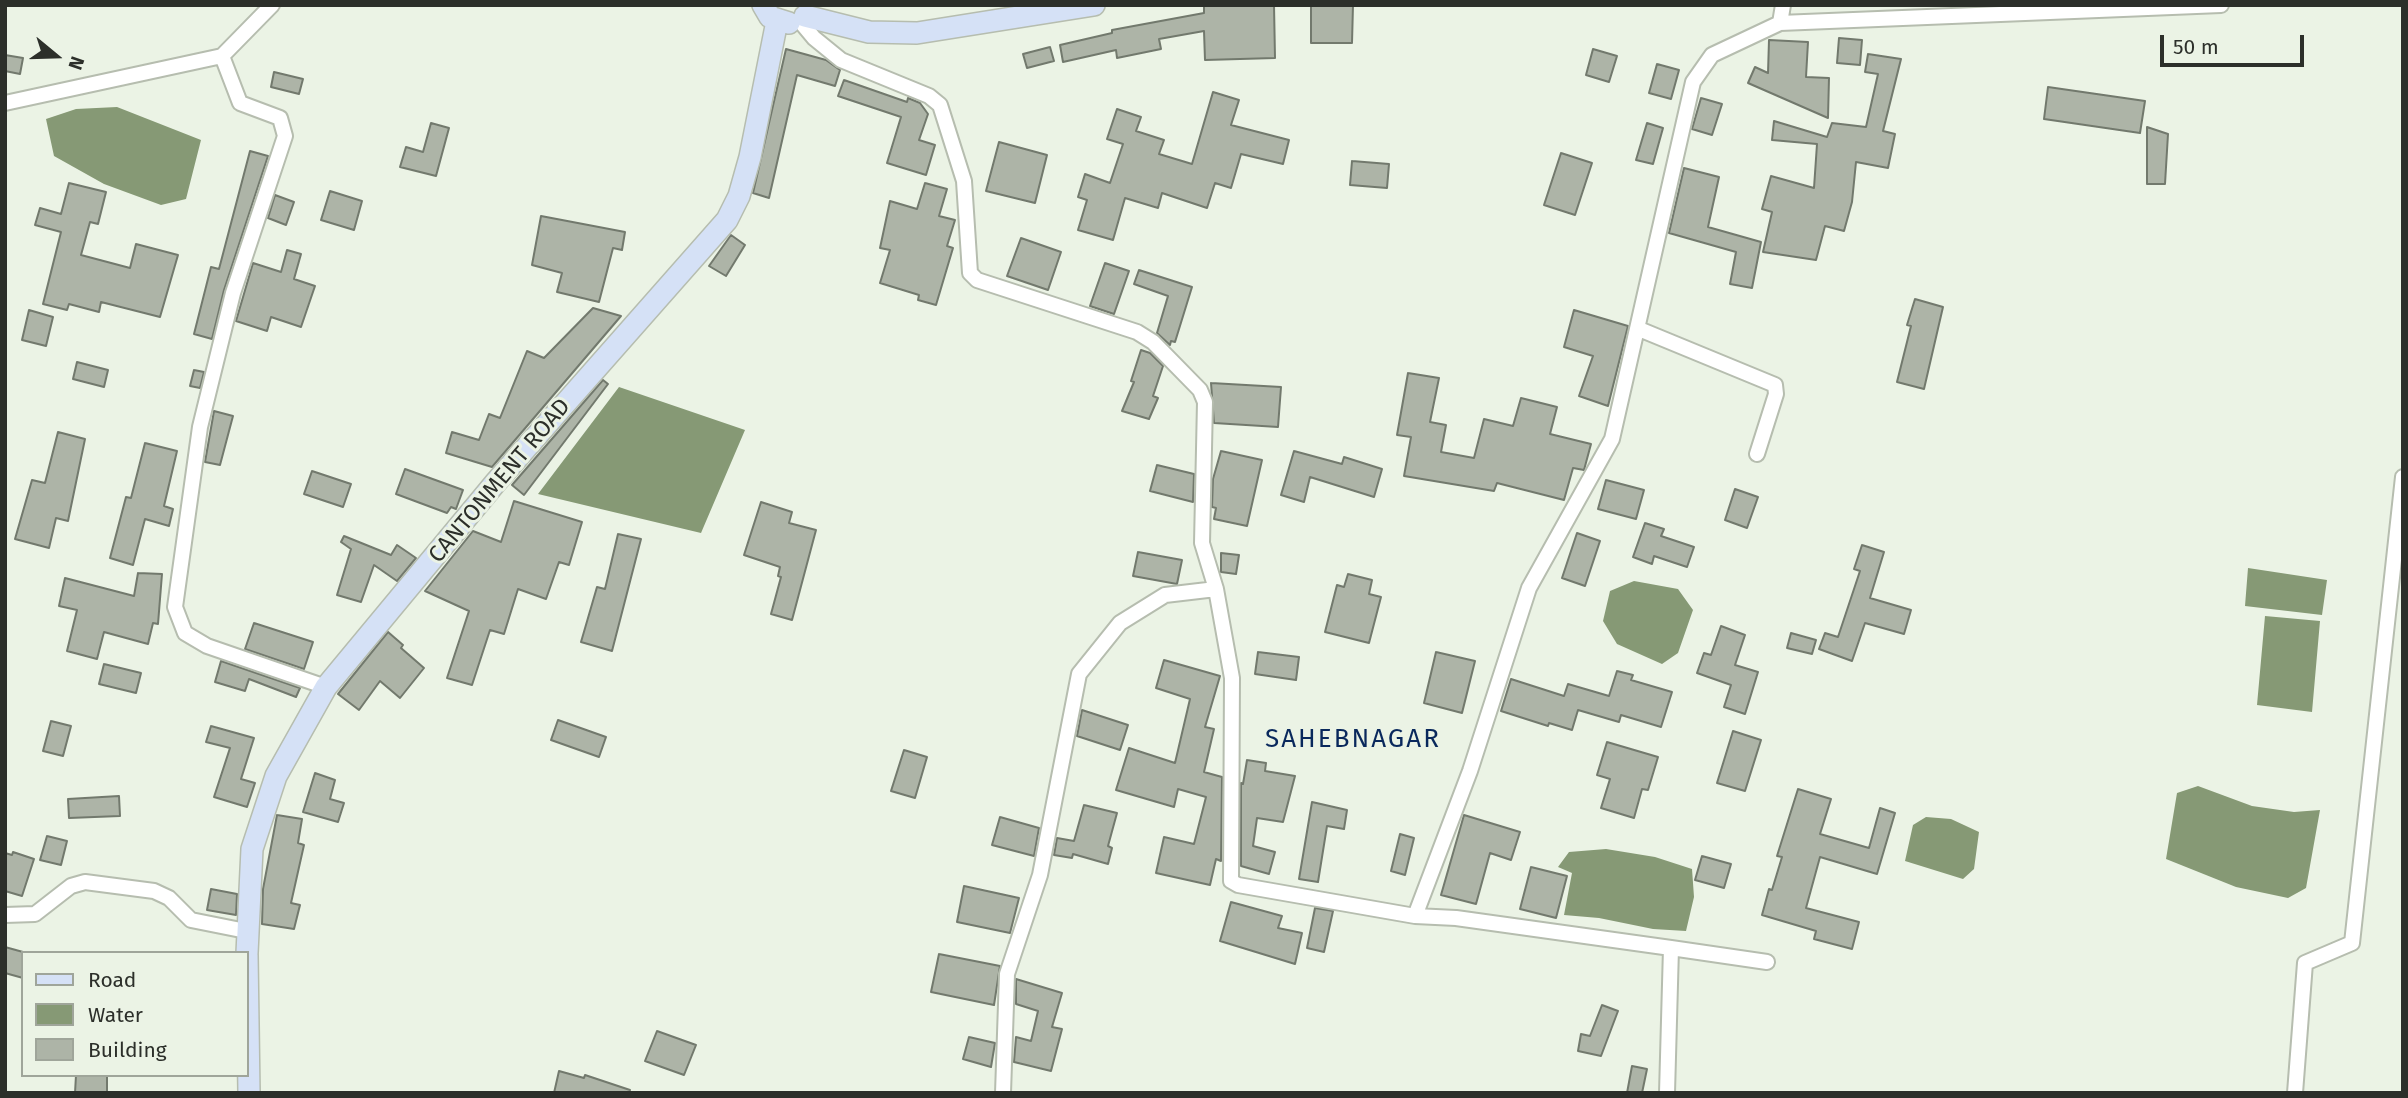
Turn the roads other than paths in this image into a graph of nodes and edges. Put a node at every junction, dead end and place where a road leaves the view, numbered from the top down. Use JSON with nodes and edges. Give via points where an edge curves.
{"nodes":[{"id":1,"x":272,"y":5,"type":"edge"},
{"id":2,"x":763,"y":5,"type":"edge"},
{"id":3,"x":1094,"y":5,"type":"edge"},
{"id":4,"x":1783,"y":5,"type":"edge"},
{"id":5,"x":2221,"y":5,"type":"edge"},
{"id":6,"x":798,"y":16,"type":"edge"},
{"id":7,"x":1780,"y":23,"type":"junction"},
{"id":8,"x":222,"y":56,"type":"junction"},
{"id":9,"x":5,"y":103,"type":"edge"},
{"id":10,"x":1639,"y":329,"type":"junction"},
{"id":11,"x":1757,"y":454,"type":"dead end"},
{"id":12,"x":2403,"y":477,"type":"edge"},
{"id":13,"x":1216,"y":589,"type":"junction"},
{"id":14,"x":326,"y":687,"type":"junction"},
{"id":15,"x":5,"y":915,"type":"edge"},
{"id":16,"x":1415,"y":916,"type":"junction"},
{"id":17,"x":246,"y":931,"type":"junction"},
{"id":18,"x":1671,"y":948,"type":"junction"},
{"id":19,"x":247,"y":951,"type":"edge"},
{"id":20,"x":1767,"y":962,"type":"dead end"},
{"id":21,"x":248,"y":1024,"type":"edge"},
{"id":22,"x":249,"y":1093,"type":"edge"},
{"id":23,"x":1003,"y":1093,"type":"edge"},
{"id":24,"x":1667,"y":1093,"type":"edge"},
{"id":25,"x":2295,"y":1093,"type":"edge"}],
"edges":[{"from":1,"to":8,"type":"street"},
{"from":2,"to":6,"type":"main road"},
{"from":3,"to":6,"type":"main road","via":[[917,33],[869,32]]},
{"from":4,"to":7,"type":"street"},
{"from":5,"to":7,"type":"street"},
{"from":6,"to":13,"type":"street","via":[[814,38],[841,60],[929,96],[940,105],[964,181],[970,272],[977,280],[1137,332],[1200,390],[1205,402],[1202,543]]},
{"from":6,"to":14,"type":"main road","name":"CANTONMENT ROAD","via":[[739,196],[727,219],[496,482]]},
{"from":7,"to":10,"type":"street","via":[[1712,55],[1693,82]]},
{"from":8,"to":9,"type":"street"},
{"from":8,"to":14,"type":"street","via":[[240,103],[280,118],[285,136],[233,293],[200,427],[175,607],[185,633],[207,646]]},
{"from":10,"to":11,"type":"street","via":[[1775,385]]},
{"from":10,"to":16,"type":"street","via":[[1612,439],[1529,588],[1470,771]]},
{"from":12,"to":25,"type":"street","via":[[2352,943],[2305,963]]},
{"from":13,"to":16,"type":"street","via":[[1231,678],[1231,881]]},
{"from":13,"to":23,"type":"street","via":[[1165,595],[1120,623],[1079,674],[1040,874],[1007,974]]},
{"from":14,"to":17,"type":"main road","name":"CANTONMENT ROAD","via":[[276,776],[252,849]]},
{"from":15,"to":17,"type":"street","via":[[35,914],[71,886],[85,882],[154,891],[169,898],[191,920]]},
{"from":16,"to":18,"type":"street"},
{"from":17,"to":19,"type":"main road","name":"CANTONMENT ROAD"},
{"from":18,"to":20,"type":"street"},
{"from":18,"to":24,"type":"street"},
{"from":21,"to":22,"type":"main road","name":"CANTONMENT ROAD"}]}
